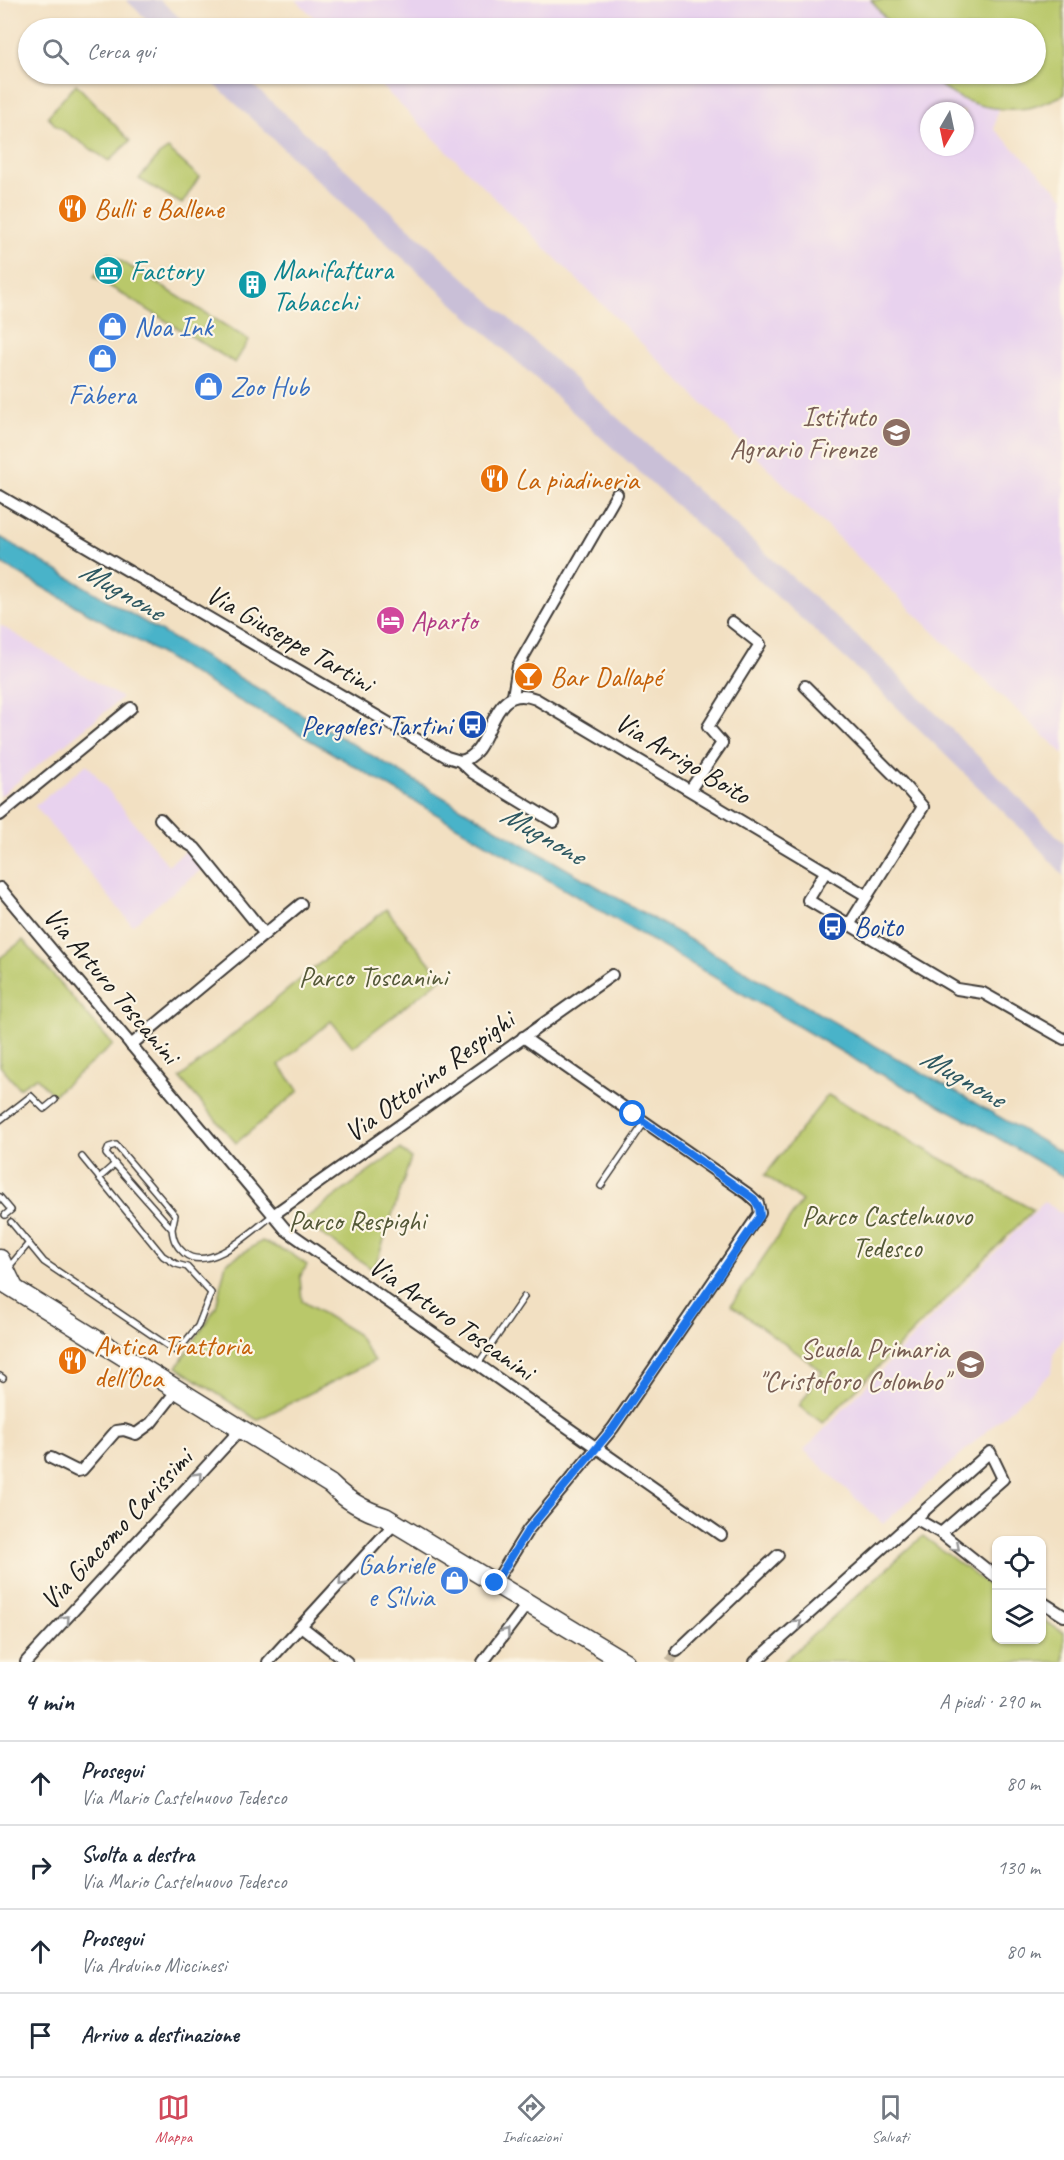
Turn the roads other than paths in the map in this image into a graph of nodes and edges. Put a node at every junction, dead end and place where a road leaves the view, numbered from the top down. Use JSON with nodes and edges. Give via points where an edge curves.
{"nodes":[{"id":1,"x":617,"y":494,"type":"dead end"},
{"id":2,"x":0,"y":496,"type":"edge"},
{"id":3,"x":732,"y":622,"type":"dead end"},
{"id":4,"x":805,"y":686,"type":"dead end"},
{"id":5,"x":513,"y":696,"type":"junction"},
{"id":6,"x":131,"y":708,"type":"dead end"},
{"id":7,"x":460,"y":761,"type":"junction"},
{"id":8,"x":690,"y":790,"type":"junction"},
{"id":9,"x":0,"y":815,"type":"edge"},
{"id":10,"x":160,"y":819,"type":"dead end"},
{"id":11,"x":554,"y":822,"type":"dead end"},
{"id":12,"x":826,"y":871,"type":"junction"},
{"id":13,"x":0,"y":888,"type":"edge"},
{"id":14,"x":867,"y":896,"type":"junction"},
{"id":15,"x":301,"y":904,"type":"dead end"},
{"id":16,"x":849,"y":925,"type":"junction"},
{"id":17,"x":265,"y":934,"type":"junction"},
{"id":18,"x":612,"y":975,"type":"dead end"},
{"id":19,"x":523,"y":1037,"type":"junction"},
{"id":20,"x":1064,"y":1039,"type":"edge"},
{"id":21,"x":131,"y":1046,"type":"junction"},
{"id":22,"x":55,"y":1100,"type":"dead end"},
{"id":23,"x":0,"y":1120,"type":"edge"},
{"id":24,"x":645,"y":1122,"type":"junction"},
{"id":25,"x":82,"y":1156,"type":"dead end"},
{"id":26,"x":115,"y":1164,"type":"junction"},
{"id":27,"x":99,"y":1178,"type":"junction"},
{"id":28,"x":601,"y":1186,"type":"dead end"},
{"id":29,"x":0,"y":1197,"type":"edge"},
{"id":30,"x":5,"y":1215,"type":"dead end"},
{"id":31,"x":273,"y":1215,"type":"junction"},
{"id":32,"x":11,"y":1222,"type":"dead end"},
{"id":33,"x":172,"y":1229,"type":"junction"},
{"id":34,"x":29,"y":1243,"type":"junction"},
{"id":35,"x":186,"y":1255,"type":"junction"},
{"id":36,"x":182,"y":1265,"type":"junction"},
{"id":37,"x":4,"y":1274,"type":"edge"},
{"id":38,"x":524,"y":1297,"type":"dead end"},
{"id":39,"x":477,"y":1365,"type":"junction"},
{"id":40,"x":177,"y":1390,"type":"junction"},
{"id":41,"x":241,"y":1429,"type":"junction"},
{"id":42,"x":597,"y":1449,"type":"junction"},
{"id":43,"x":51,"y":1458,"type":"dead end"},
{"id":44,"x":915,"y":1518,"type":"junction"},
{"id":45,"x":390,"y":1520,"type":"junction"},
{"id":46,"x":941,"y":1533,"type":"junction"},
{"id":47,"x":721,"y":1535,"type":"dead end"},
{"id":48,"x":778,"y":1555,"type":"dead end"},
{"id":49,"x":992,"y":1574,"type":"edge"},
{"id":50,"x":495,"y":1583,"type":"junction"},
{"id":51,"x":528,"y":1603,"type":"junction"},
{"id":52,"x":1046,"y":1605,"type":"edge"},
{"id":53,"x":1064,"y":1616,"type":"edge"},
{"id":54,"x":301,"y":1626,"type":"junction"},
{"id":55,"x":677,"y":1651,"type":"tunnel mouth"},
{"id":56,"x":615,"y":1659,"type":"edge"},
{"id":57,"x":26,"y":1662,"type":"edge"},
{"id":58,"x":268,"y":1662,"type":"edge"},
{"id":59,"x":347,"y":1662,"type":"edge"},
{"id":60,"x":483,"y":1662,"type":"edge"},
{"id":61,"x":755,"y":1662,"type":"edge"}],
"edges":[{"from":1,"to":5,"type":"street","via":[[518,666]]},
{"from":2,"to":7,"type":"street","name":"Via Giuseppe Tartini","via":[[447,758]]},
{"from":3,"to":8,"type":"street","via":[[760,644],[708,727],[722,743]]},
{"from":4,"to":14,"type":"street","via":[[922,807]]},
{"from":5,"to":7,"type":"street","via":[[504,703],[472,756]]},
{"from":5,"to":8,"type":"street","name":"Via Arrigo Boito","via":[[536,699]]},
{"from":6,"to":9,"type":"street"},
{"from":7,"to":11,"type":"street","name":"Via Giuseppe Tartini"},
{"from":8,"to":12,"type":"street","name":"Via Arrigo Boito"},
{"from":10,"to":17,"type":"street","via":[[195,848]]},
{"from":12,"to":14,"type":"street","name":"Via Arrigo Boito"},
{"from":12,"to":16,"type":"street","via":[[808,900]]},
{"from":13,"to":21,"type":"street","name":"Via Arturo Toscanini"},
{"from":14,"to":16,"type":"street"},
{"from":15,"to":17,"type":"street"},
{"from":16,"to":20,"type":"street","via":[[957,989],[983,993]]},
{"from":17,"to":21,"type":"street"},
{"from":18,"to":19,"type":"street","name":"Via Ottorino Respighi"},
{"from":19,"to":24,"type":"street"},
{"from":19,"to":31,"type":"street","name":"Via Ottorino Respighi"},
{"from":21,"to":31,"type":"street","name":"Via Arturo Toscanini"},
{"from":22,"to":23,"type":"lane","via":[[44,1109],[32,1096]]},
{"from":24,"to":28,"type":"lane"},
{"from":24,"to":42,"type":"street","via":[[754,1199],[760,1213]]},
{"from":25,"to":27,"type":"lane"},
{"from":26,"to":27,"type":"lane"},
{"from":26,"to":33,"type":"lane"},
{"from":26,"to":33,"type":"lane","via":[[106,1154],[112,1145],[175,1215]]},
{"from":27,"to":36,"type":"lane","via":[[163,1256]]},
{"from":29,"to":30,"type":"lane","via":[[11,1210]]},
{"from":31,"to":35,"type":"lane","via":[[217,1256],[201,1260]]},
{"from":31,"to":39,"type":"street","name":"Via Arturo Toscanini","via":[[294,1237]]},
{"from":32,"to":34,"type":"lane"},
{"from":33,"to":35,"type":"lane","via":[[173,1241]]},
{"from":34,"to":36,"type":"lane","via":[[44,1262],[177,1352],[198,1326],[211,1293]]},
{"from":34,"to":37,"type":"lane"},
{"from":35,"to":36,"type":"lane"},
{"from":37,"to":40,"type":"main road"},
{"from":38,"to":39,"type":"lane"},
{"from":39,"to":42,"type":"street","name":"Via Arturo Toscanini"},
{"from":40,"to":41,"type":"main road"},
{"from":40,"to":43,"type":"street","via":[[145,1429],[136,1434],[116,1431],[82,1470]]},
{"from":41,"to":45,"type":"main road","via":[[330,1484],[343,1497]]},
{"from":57,"to":41,"type":"street","name":"Via Giacomo Carissimi","one_way":true},
{"from":42,"to":47,"type":"street","name":"Via Arturo Toscanini"},
{"from":42,"to":50,"type":"street","via":[[528,1530]]},
{"from":44,"to":46,"type":"street"},
{"from":44,"to":46,"type":"street","via":[[990,1452],[1003,1479]]},
{"from":61,"to":44,"type":"street","one_way":true},
{"from":45,"to":50,"type":"main road"},
{"from":45,"to":54,"type":"street","one_way":true},
{"from":46,"to":49,"type":"street","one_way":true},
{"from":48,"to":55,"type":"street"},
{"from":50,"to":51,"type":"main road"},
{"from":51,"to":56,"type":"main road"},
{"from":60,"to":51,"type":"street","one_way":true},
{"from":52,"to":53,"type":"street"},
{"from":54,"to":58,"type":"street"},
{"from":54,"to":59,"type":"street"}]}
